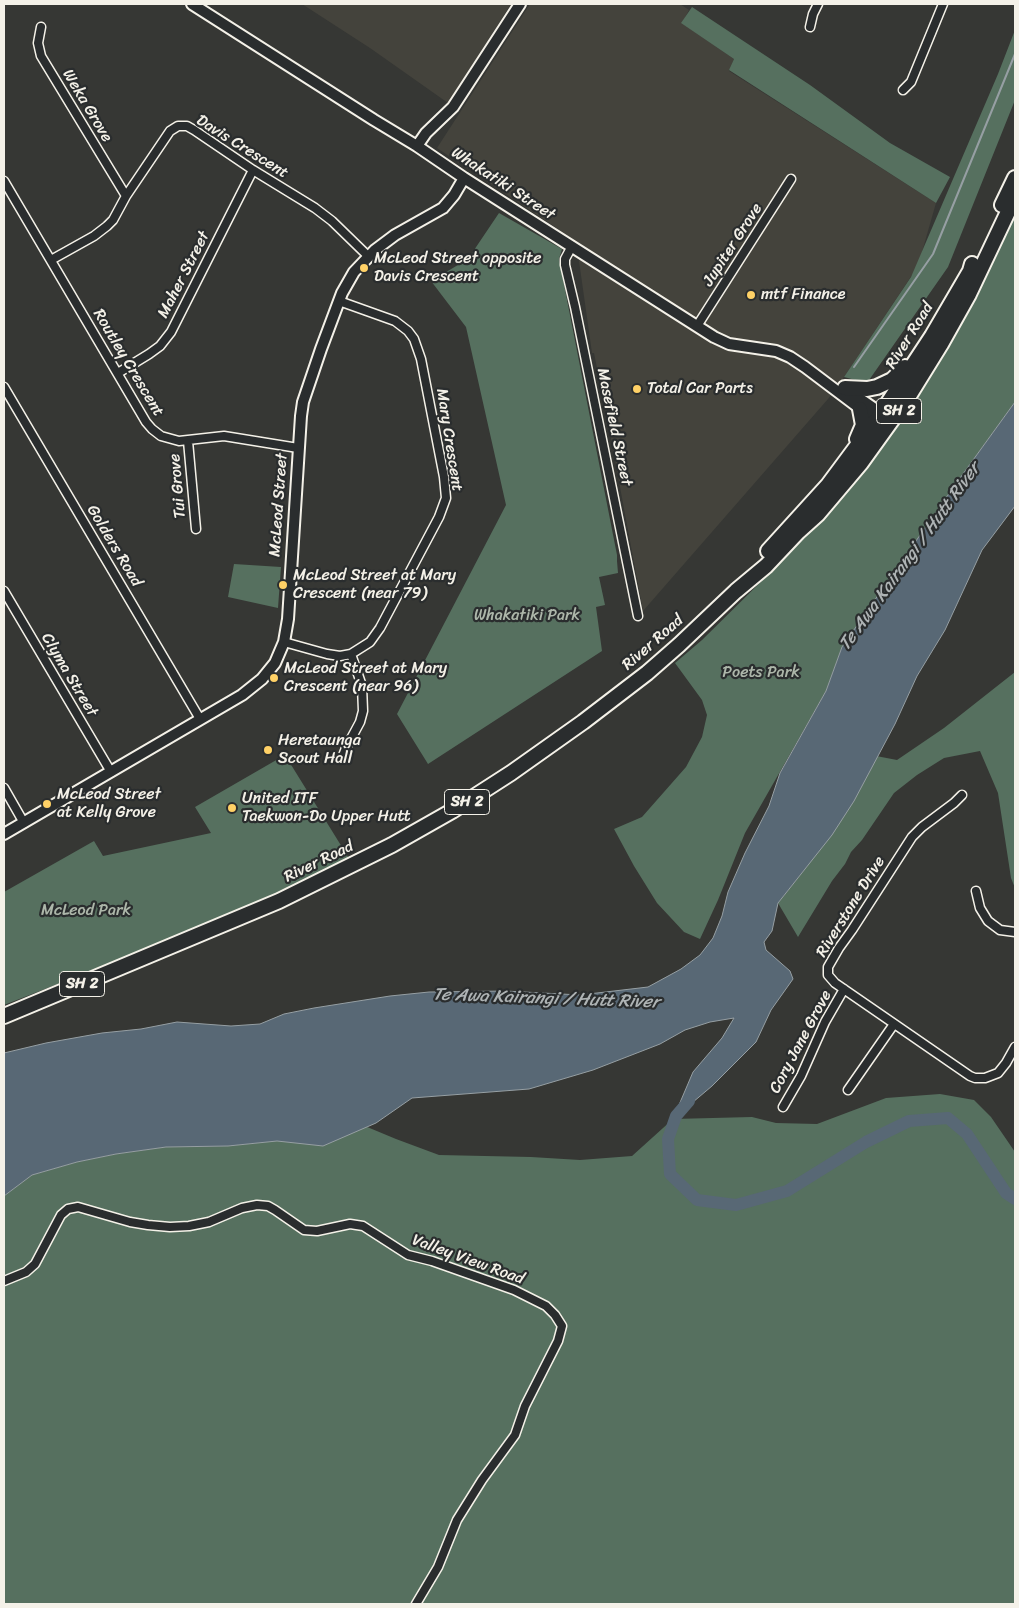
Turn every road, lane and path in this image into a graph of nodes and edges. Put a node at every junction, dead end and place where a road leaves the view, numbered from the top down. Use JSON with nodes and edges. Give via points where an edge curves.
{"nodes":[{"id":1,"x":192,"y":4,"type":"edge"},
{"id":2,"x":520,"y":4,"type":"edge"},
{"id":3,"x":818,"y":4,"type":"edge"},
{"id":4,"x":943,"y":4,"type":"edge"},
{"id":5,"x":810,"y":27,"type":"dead end"},
{"id":6,"x":41,"y":28,"type":"dead end"},
{"id":7,"x":903,"y":90,"type":"dead end"},
{"id":8,"x":417,"y":146,"type":"junction"},
{"id":9,"x":253,"y":170,"type":"junction"},
{"id":10,"x":464,"y":178,"type":"junction"},
{"id":11,"x":1015,"y":178,"type":"edge"},
{"id":12,"x":791,"y":179,"type":"dead end"},
{"id":13,"x":4,"y":182,"type":"edge"},
{"id":14,"x":126,"y":196,"type":"junction"},
{"id":15,"x":1015,"y":197,"type":"edge"},
{"id":16,"x":572,"y":246,"type":"junction"},
{"id":17,"x":368,"y":256,"type":"junction"},
{"id":18,"x":51,"y":260,"type":"junction"},
{"id":19,"x":975,"y":269,"type":"junction"},
{"id":20,"x":339,"y":301,"type":"junction"},
{"id":21,"x":697,"y":326,"type":"junction"},
{"id":22,"x":805,"y":367,"type":"junction"},
{"id":23,"x":118,"y":373,"type":"junction"},
{"id":24,"x":4,"y":386,"type":"edge"},
{"id":25,"x":845,"y":388,"type":"junction"},
{"id":26,"x":860,"y":409,"type":"junction"},
{"id":27,"x":880,"y":415,"type":"junction"},
{"id":28,"x":188,"y":441,"type":"junction"},
{"id":29,"x":298,"y":448,"type":"junction"},
{"id":30,"x":811,"y":502,"type":"junction"},
{"id":31,"x":196,"y":529,"type":"dead end"},
{"id":32,"x":798,"y":532,"type":"junction"},
{"id":33,"x":4,"y":591,"type":"edge"},
{"id":34,"x":736,"y":591,"type":"junction"},
{"id":35,"x":638,"y":616,"type":"dead end"},
{"id":36,"x":284,"y":642,"type":"junction"},
{"id":37,"x":351,"y":654,"type":"junction"},
{"id":38,"x":200,"y":719,"type":"junction"},
{"id":39,"x":343,"y":756,"type":"dead end"},
{"id":40,"x":111,"y":772,"type":"junction"},
{"id":41,"x":4,"y":788,"type":"edge"},
{"id":42,"x":962,"y":795,"type":"dead end"},
{"id":43,"x":24,"y":823,"type":"junction"},
{"id":44,"x":4,"y":834,"type":"edge"},
{"id":45,"x":976,"y":891,"type":"dead end"},
{"id":46,"x":1015,"y":932,"type":"edge"},
{"id":47,"x":844,"y":990,"type":"junction"},
{"id":48,"x":4,"y":1016,"type":"edge"},
{"id":49,"x":894,"y":1024,"type":"junction"},
{"id":50,"x":1015,"y":1047,"type":"edge"},
{"id":51,"x":848,"y":1090,"type":"dead end"},
{"id":52,"x":783,"y":1107,"type":"dead end"},
{"id":53,"x":4,"y":1281,"type":"edge"},
{"id":54,"x":416,"y":1604,"type":"edge"}],
"edges":[{"from":1,"to":8,"type":"street","name":"Whakatiki Street"},
{"from":2,"to":8,"type":"street","via":[[453,107]]},
{"from":3,"to":5,"type":"street"},
{"from":4,"to":7,"type":"street","via":[[911,82]]},
{"from":6,"to":14,"type":"street","name":"Weka Grove","via":[[38,43],[41,56]]},
{"from":8,"to":10,"type":"street","name":"Whakatiki Street"},
{"from":9,"to":14,"type":"street","name":"Davis Crescent","via":[[194,130],[178,126],[170,131]]},
{"from":9,"to":17,"type":"street","name":"Davis Crescent","via":[[315,208]]},
{"from":9,"to":23,"type":"street","name":"Maher Street","via":[[170,332],[160,346]]},
{"from":10,"to":16,"type":"street","name":"Whakatiki Street"},
{"from":10,"to":17,"type":"street","name":"McLeod Street","via":[[438,212],[395,235]]},
{"from":11,"to":19,"type":"highway","name":"River Road","number":"SH 2"},
{"from":12,"to":21,"type":"street","name":"Jupiter Grove"},
{"from":13,"to":18,"type":"street","name":"Routley Crescent"},
{"from":14,"to":18,"type":"street","name":"Davis Crescent","via":[[107,226]]},
{"from":15,"to":19,"type":"highway","name":"River Road","number":"SH 2"},
{"from":16,"to":21,"type":"street","name":"Whakatiki Street"},
{"from":16,"to":35,"type":"street","name":"Masefield Street","via":[[564,265]]},
{"from":17,"to":20,"type":"street","name":"McLeod Street","via":[[354,272]]},
{"from":18,"to":23,"type":"street","name":"Routley Crescent"},
{"from":19,"to":25,"type":"highway","via":[[966,270],[899,374],[877,387]]},
{"from":19,"to":27,"type":"highway","name":"River Road","via":[[939,338],[893,408]]},
{"from":19,"to":32,"type":"highway","name":"River Road","number":"SH 2","via":[[969,294],[890,424],[818,514]]},
{"from":20,"to":29,"type":"street","name":"McLeod Street","via":[[304,402]]},
{"from":20,"to":37,"type":"street","name":"Mary Crescent","via":[[395,321],[414,339],[421,359],[446,491],[439,517],[380,628],[370,642]]},
{"from":21,"to":22,"type":"street","name":"Whakatiki Street","via":[[725,343],[776,351]]},
{"from":22,"to":25,"type":"street","name":"Whakatiki Street"},
{"from":22,"to":26,"type":"street","name":"Whakatiki Street"},
{"from":23,"to":28,"type":"street","name":"Routley Crescent","via":[[152,429],[171,440]]},
{"from":24,"to":38,"type":"street","name":"Golders Road"},
{"from":25,"to":27,"type":"street","name":"Whakatiki Street"},
{"from":26,"to":27,"type":"street","name":"Whakatiki Street","via":[[870,416]]},
{"from":26,"to":30,"type":"highway","via":[[861,432]]},
{"from":27,"to":30,"type":"highway","name":"River Road","number":"SH 2"},
{"from":27,"to":32,"type":"highway","via":[[877,430]]},
{"from":28,"to":29,"type":"street","name":"Routley Crescent","via":[[224,436]]},
{"from":28,"to":31,"type":"street","name":"Tui Grove"},
{"from":29,"to":36,"type":"street","name":"McLeod Street"},
{"from":30,"to":34,"type":"highway","name":"River Road","number":"SH 2"},
{"from":32,"to":34,"type":"highway","name":"River Road","number":"SH 2","via":[[766,566]]},
{"from":33,"to":40,"type":"street","name":"Clyma Street"},
{"from":34,"to":48,"type":"highway","name":"River Road","number":"SH 2","via":[[679,645],[583,722],[496,784],[423,828],[279,901]]},
{"from":36,"to":37,"type":"street","via":[[327,654]]},
{"from":36,"to":38,"type":"street","name":"McLeod Street","via":[[275,663],[257,684]]},
{"from":37,"to":39,"type":"street","via":[[362,686],[363,711]]},
{"from":38,"to":40,"type":"street","name":"McLeod Street"},
{"from":40,"to":43,"type":"street","name":"McLeod Street"},
{"from":41,"to":43,"type":"street"},
{"from":42,"to":47,"type":"street","name":"Riverstone Drive","via":[[912,837],[839,948],[828,971],[832,980]]},
{"from":43,"to":44,"type":"street","name":"McLeod Street"},
{"from":45,"to":46,"type":"street","via":[[980,908],[988,921],[1000,930]]},
{"from":47,"to":49,"type":"street","name":"Riverstone Drive"},
{"from":47,"to":52,"type":"street","name":"Cory Jane Grove"},
{"from":49,"to":50,"type":"street","name":"Riverstone Drive","via":[[975,1078],[998,1073]]},
{"from":49,"to":51,"type":"street"},
{"from":53,"to":54,"type":"street","name":"Valley View Road","via":[[26,1272],[35,1264],[61,1215],[68,1209],[78,1207],[130,1222],[170,1227],[209,1222],[257,1205],[268,1206],[304,1230],[317,1231],[350,1224],[363,1226],[408,1255],[514,1290],[546,1306],[562,1326],[558,1340],[525,1406],[515,1435],[457,1520],[438,1567]]}]}
